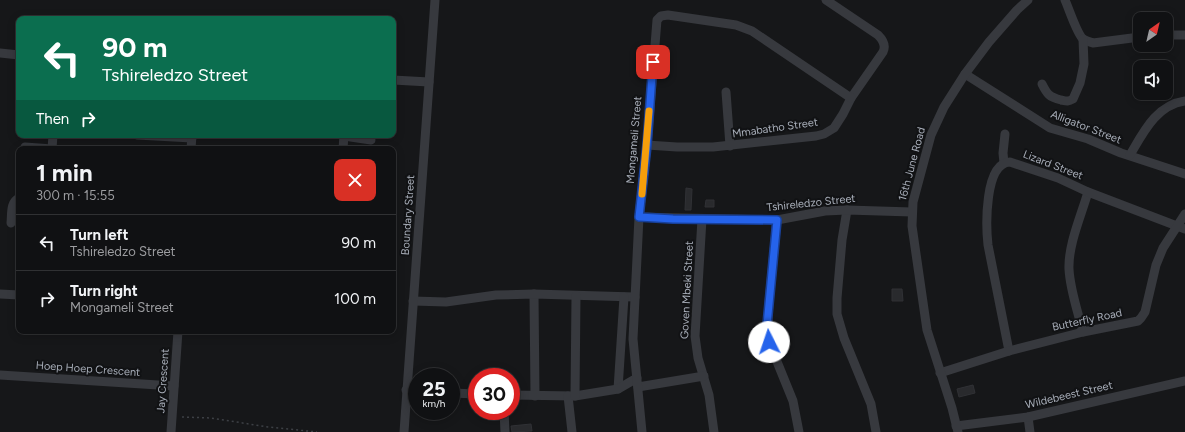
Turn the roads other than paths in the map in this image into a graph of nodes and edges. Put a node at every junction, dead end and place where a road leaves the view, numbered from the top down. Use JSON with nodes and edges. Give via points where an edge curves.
{"nodes":[{"id":1,"x":435,"y":0,"type":"edge"},
{"id":2,"x":826,"y":0,"type":"edge"},
{"id":3,"x":1028,"y":0,"type":"edge"},
{"id":4,"x":1065,"y":0,"type":"edge"},
{"id":5,"x":1173,"y":35,"type":"edge"},
{"id":6,"x":1185,"y":35,"type":"edge"},
{"id":7,"x":1133,"y":38,"type":"edge"},
{"id":8,"x":1083,"y":39,"type":"junction"},
{"id":9,"x":0,"y":53,"type":"edge"},
{"id":10,"x":16,"y":55,"type":"edge"},
{"id":11,"x":965,"y":74,"type":"junction"},
{"id":12,"x":396,"y":80,"type":"edge"},
{"id":13,"x":430,"y":82,"type":"junction"},
{"id":14,"x":1042,"y":84,"type":"dead end"},
{"id":15,"x":726,"y":92,"type":"dead end"},
{"id":16,"x":851,"y":98,"type":"junction"},
{"id":17,"x":1185,"y":101,"type":"edge"},
{"id":18,"x":1005,"y":134,"type":"dead end"},
{"id":19,"x":358,"y":138,"type":"edge"},
{"id":20,"x":371,"y":140,"type":"dead end"},
{"id":21,"x":647,"y":145,"type":"junction"},
{"id":22,"x":730,"y":146,"type":"junction"},
{"id":23,"x":1130,"y":156,"type":"junction"},
{"id":24,"x":1004,"y":163,"type":"junction"},
{"id":25,"x":1185,"y":174,"type":"edge"},
{"id":26,"x":1088,"y":192,"type":"junction"},
{"id":27,"x":16,"y":199,"type":"edge"},
{"id":28,"x":847,"y":210,"type":"junction"},
{"id":29,"x":912,"y":212,"type":"junction"},
{"id":30,"x":1185,"y":214,"type":"edge"},
{"id":31,"x":639,"y":217,"type":"junction"},
{"id":32,"x":702,"y":219,"type":"junction"},
{"id":33,"x":777,"y":220,"type":"junction"},
{"id":34,"x":11,"y":223,"type":"dead end"},
{"id":35,"x":1181,"y":227,"type":"edge"},
{"id":36,"x":0,"y":294,"type":"edge"},
{"id":37,"x":534,"y":294,"type":"junction"},
{"id":38,"x":16,"y":295,"type":"edge"},
{"id":39,"x":576,"y":296,"type":"junction"},
{"id":40,"x":624,"y":297,"type":"junction"},
{"id":41,"x":635,"y":297,"type":"junction"},
{"id":42,"x":413,"y":301,"type":"junction"},
{"id":43,"x":1083,"y":332,"type":"junction"},
{"id":44,"x":178,"y":334,"type":"edge"},
{"id":45,"x":1009,"y":351,"type":"junction"},
{"id":46,"x":940,"y":372,"type":"junction"},
{"id":47,"x":0,"y":375,"type":"edge"},
{"id":48,"x":704,"y":376,"type":"junction"},
{"id":49,"x":1185,"y":381,"type":"edge"},
{"id":50,"x":638,"y":383,"type":"junction"},
{"id":51,"x":174,"y":386,"type":"junction"},
{"id":52,"x":618,"y":389,"type":"junction"},
{"id":53,"x":406,"y":390,"type":"joint"},
{"id":54,"x":520,"y":395,"type":"edge"},
{"id":55,"x":535,"y":396,"type":"junction"},
{"id":56,"x":571,"y":396,"type":"junction"},
{"id":57,"x":1028,"y":417,"type":"junction"},
{"id":58,"x":504,"y":420,"type":"edge"},
{"id":59,"x":957,"y":429,"type":"edge"},
{"id":60,"x":171,"y":432,"type":"edge"},
{"id":61,"x":404,"y":432,"type":"edge"},
{"id":62,"x":505,"y":432,"type":"edge"},
{"id":63,"x":572,"y":432,"type":"edge"},
{"id":64,"x":642,"y":432,"type":"edge"},
{"id":65,"x":714,"y":432,"type":"edge"},
{"id":66,"x":799,"y":432,"type":"edge"},
{"id":67,"x":876,"y":432,"type":"edge"},
{"id":68,"x":1030,"y":432,"type":"edge"}],
"edges":[{"from":1,"to":13,"type":"street","name":"Boundary Street"},
{"from":2,"to":16,"type":"street","name":"Mmabatho Street","via":[[878,35],[884,47]]},
{"from":3,"to":11,"type":"street","name":"16th June Road","via":[[1000,29]]},
{"from":4,"to":8,"type":"street"},
{"from":5,"to":6,"type":"street"},
{"from":7,"to":8,"type":"street","via":[[1093,43]]},
{"from":8,"to":14,"type":"street","via":[[1084,64],[1073,99],[1067,102],[1054,98],[1047,94]]},
{"from":9,"to":10,"type":"street"},
{"from":11,"to":23,"type":"street","name":"Alligator Street","via":[[1050,128]]},
{"from":11,"to":29,"type":"street","name":"16th June Road","via":[[944,107],[931,135]]},
{"from":12,"to":13,"type":"street"},
{"from":13,"to":42,"type":"street","name":"Boundary Street"},
{"from":15,"to":22,"type":"street"},
{"from":16,"to":21,"type":"street","name":"Mongameli Street","via":[[744,27],[664,16],[658,18],[656,23]]},
{"from":16,"to":22,"type":"street","name":"Mmabatho Street","via":[[834,128],[824,134]]},
{"from":17,"to":23,"type":"street","via":[[1176,103],[1156,116]]},
{"from":18,"to":24,"type":"street"},
{"from":19,"to":20,"type":"street"},
{"from":21,"to":22,"type":"street","name":"Mmabatho Street","via":[[698,148]]},
{"from":21,"to":31,"type":"street","name":"Mongameli Street"},
{"from":23,"to":25,"type":"street","name":"Alligator Street"},
{"from":24,"to":26,"type":"street","name":"Lizard Street","via":[[1010,162],[1058,178]]},
{"from":24,"to":45,"type":"street","via":[[993,177],[986,228]]},
{"from":26,"to":35,"type":"street","name":"Lizard Street"},
{"from":26,"to":43,"type":"street","via":[[1072,246],[1069,268]]},
{"from":27,"to":34,"type":"street"},
{"from":28,"to":29,"type":"street","name":"Tshireledzo Street"},
{"from":28,"to":33,"type":"street","name":"Tshireledzo Street","via":[[818,212]]},
{"from":28,"to":67,"type":"street","via":[[836,298],[837,314],[871,404]]},
{"from":29,"to":46,"type":"street","name":"16th June Road","via":[[927,330]]},
{"from":30,"to":35,"type":"street"},
{"from":31,"to":32,"type":"street","name":"Tshireledzo Street"},
{"from":31,"to":41,"type":"street","name":"Mongameli Street"},
{"from":32,"to":33,"type":"street","name":"Tshireledzo Street"},
{"from":32,"to":48,"type":"street","name":"Goven Mbeki Street","via":[[695,329],[698,358]]},
{"from":33,"to":66,"type":"street","via":[[768,337],[793,401]]},
{"from":35,"to":43,"type":"street","name":"Butterfly Road","via":[[1167,240],[1159,257],[1142,318],[1135,322]]},
{"from":36,"to":38,"type":"street"},
{"from":37,"to":39,"type":"street"},
{"from":37,"to":42,"type":"street","via":[[496,295],[446,302]]},
{"from":37,"to":55,"type":"street"},
{"from":39,"to":40,"type":"street"},
{"from":39,"to":56,"type":"street"},
{"from":40,"to":41,"type":"street"},
{"from":40,"to":52,"type":"street"},
{"from":41,"to":50,"type":"street","name":"Mongameli Street","via":[[633,339]]},
{"from":42,"to":53,"type":"street","name":"Boundary Street"},
{"from":43,"to":45,"type":"street","name":"Butterfly Road"},
{"from":44,"to":51,"type":"street","name":"Jay Crescent"},
{"from":45,"to":46,"type":"street","name":"Butterfly Road"},
{"from":46,"to":59,"type":"street","name":"16th June Road"},
{"from":47,"to":51,"type":"street","name":"Hoep Hoep Crescent"},
{"from":48,"to":50,"type":"street"},
{"from":48,"to":65,"type":"street","name":"Goven Mbeki Street"},
{"from":49,"to":57,"type":"street","name":"Wildebeest Street"},
{"from":50,"to":52,"type":"street"},
{"from":50,"to":64,"type":"street","name":"Mongameli Street"},
{"from":51,"to":60,"type":"street","name":"Jay Crescent"},
{"from":52,"to":56,"type":"street"},
{"from":53,"to":61,"type":"street","name":"Boundary Street"},
{"from":54,"to":55,"type":"street"},
{"from":55,"to":56,"type":"street"},
{"from":56,"to":63,"type":"street"},
{"from":57,"to":59,"type":"street","name":"Wildebeest Street"},
{"from":57,"to":68,"type":"street"},
{"from":58,"to":62,"type":"street"}]}
